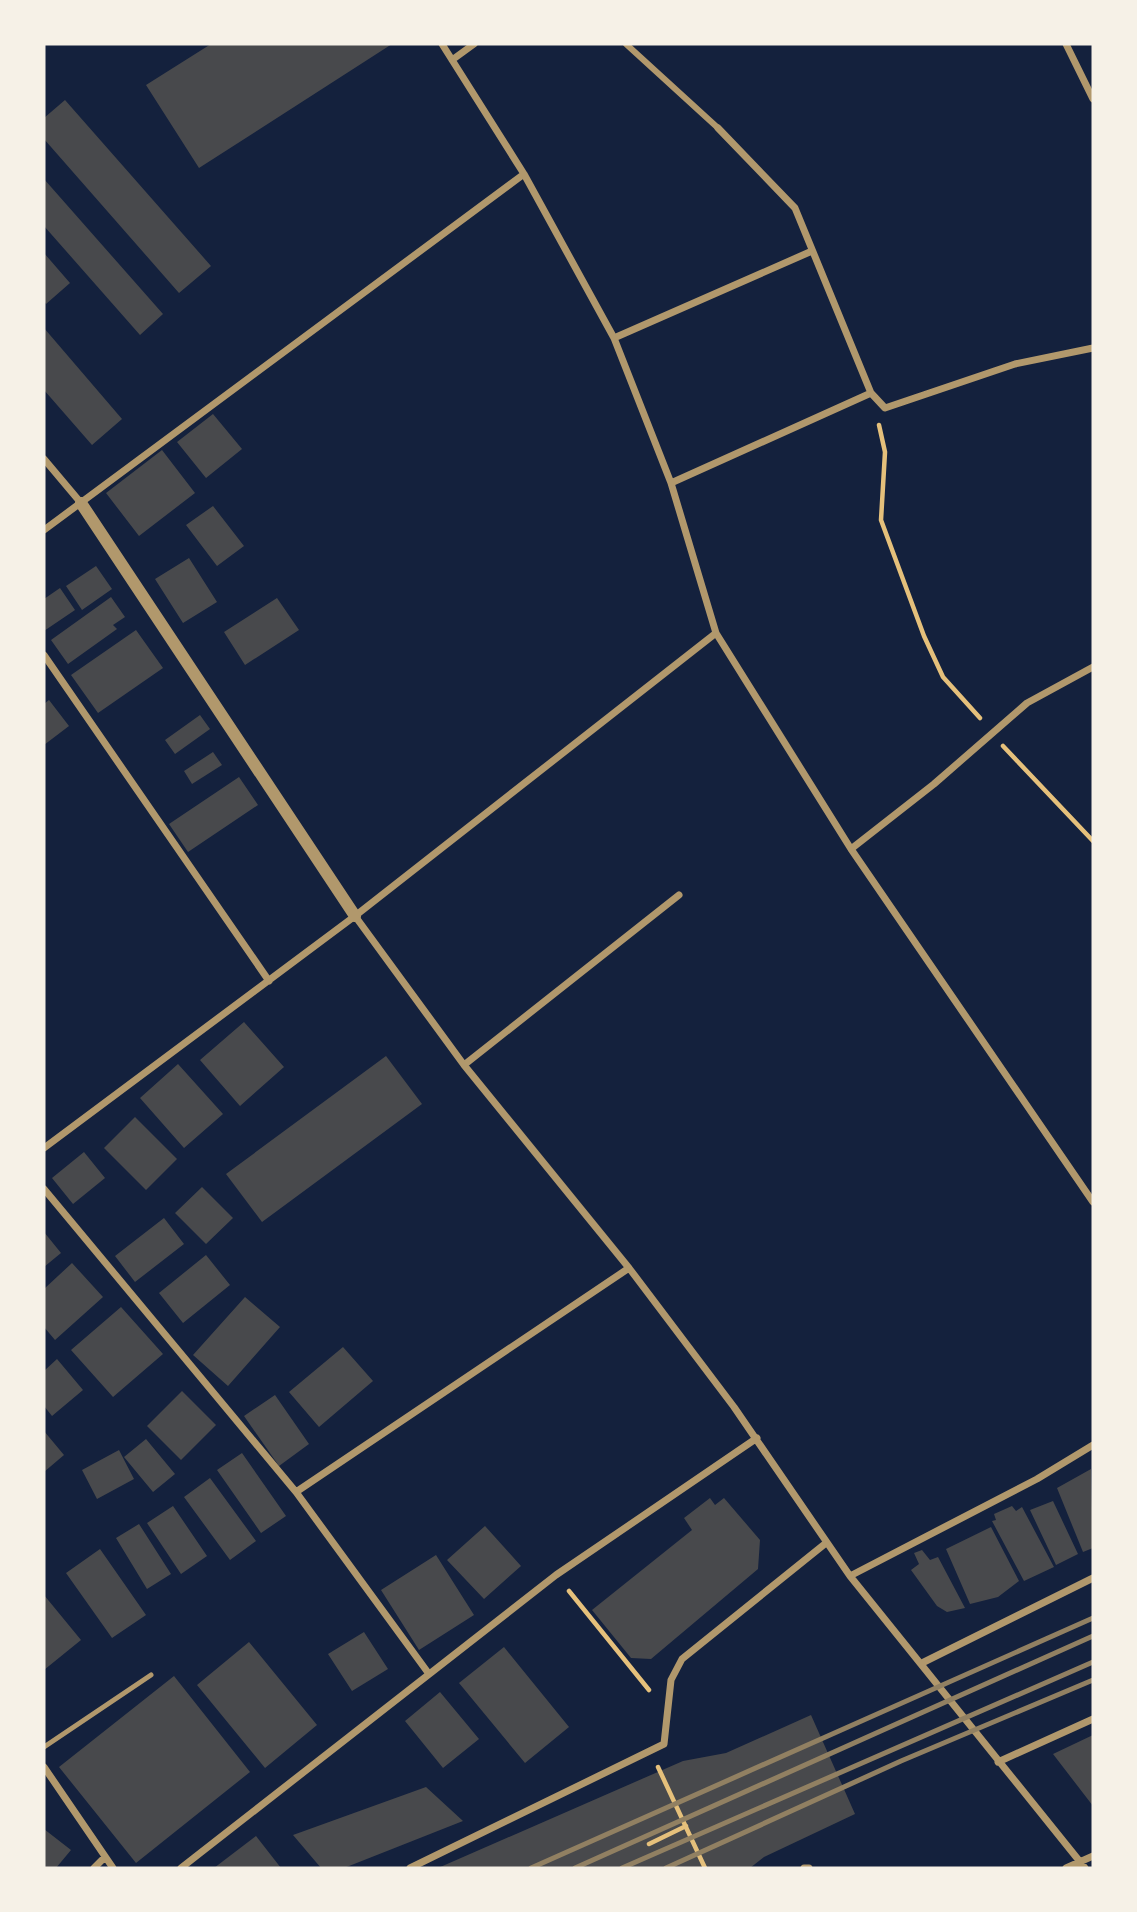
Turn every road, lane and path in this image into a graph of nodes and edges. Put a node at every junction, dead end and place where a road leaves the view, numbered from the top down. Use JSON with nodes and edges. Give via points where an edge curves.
{"nodes":[{"id":1,"x":442,"y":44,"type":"edge"},
{"id":2,"x":474,"y":44,"type":"edge"},
{"id":3,"x":626,"y":44,"type":"edge"},
{"id":4,"x":1066,"y":44,"type":"edge"},
{"id":5,"x":452,"y":60,"type":"junction"},
{"id":6,"x":1093,"y":99,"type":"edge"},
{"id":7,"x":718,"y":128,"type":"joint"},
{"id":8,"x":524,"y":174,"type":"junction"},
{"id":9,"x":812,"y":251,"type":"junction"},
{"id":10,"x":614,"y":338,"type":"junction"},
{"id":11,"x":1093,"y":348,"type":"edge"},
{"id":12,"x":871,"y":393,"type":"junction"},
{"id":13,"x":885,"y":408,"type":"junction"},
{"id":14,"x":44,"y":459,"type":"edge"},
{"id":15,"x":671,"y":483,"type":"junction"},
{"id":16,"x":80,"y":503,"type":"junction"},
{"id":17,"x":44,"y":530,"type":"edge"},
{"id":18,"x":716,"y":633,"type":"junction"},
{"id":19,"x":44,"y":655,"type":"edge"},
{"id":20,"x":1093,"y":667,"type":"edge"},
{"id":21,"x":993,"y":733,"type":"junction"},
{"id":22,"x":1093,"y":841,"type":"edge"},
{"id":23,"x":852,"y":849,"type":"junction"},
{"id":24,"x":678,"y":895,"type":"dead end"},
{"id":25,"x":355,"y":916,"type":"junction"},
{"id":26,"x":269,"y":981,"type":"junction"},
{"id":27,"x":464,"y":1065,"type":"junction"},
{"id":28,"x":44,"y":1148,"type":"edge"},
{"id":29,"x":44,"y":1189,"type":"edge"},
{"id":30,"x":1093,"y":1202,"type":"edge"},
{"id":31,"x":629,"y":1268,"type":"junction"},
{"id":32,"x":757,"y":1438,"type":"junction"},
{"id":33,"x":1093,"y":1445,"type":"edge"},
{"id":34,"x":296,"y":1492,"type":"junction"},
{"id":35,"x":826,"y":1543,"type":"junction"},
{"id":36,"x":556,"y":1575,"type":"junction"},
{"id":37,"x":850,"y":1576,"type":"junction"},
{"id":38,"x":1093,"y":1578,"type":"edge"},
{"id":39,"x":922,"y":1663,"type":"junction"},
{"id":40,"x":429,"y":1674,"type":"junction"},
{"id":41,"x":151,"y":1675,"type":"dead end"},
{"id":42,"x":668,"y":1712,"type":"junction"},
{"id":43,"x":1093,"y":1719,"type":"edge"},
{"id":44,"x":44,"y":1747,"type":"edge"},
{"id":45,"x":651,"y":1751,"type":"junction"},
{"id":46,"x":998,"y":1762,"type":"junction"},
{"id":47,"x":44,"y":1767,"type":"edge"},
{"id":48,"x":686,"y":1826,"type":"junction"},
{"id":49,"x":649,"y":1844,"type":"dead end"},
{"id":50,"x":1093,"y":1856,"type":"edge"},
{"id":51,"x":105,"y":1857,"type":"junction"},
{"id":52,"x":1078,"y":1860,"type":"junction"},
{"id":53,"x":94,"y":1868,"type":"edge"},
{"id":54,"x":113,"y":1868,"type":"edge"},
{"id":55,"x":181,"y":1868,"type":"edge"},
{"id":56,"x":410,"y":1868,"type":"edge"},
{"id":57,"x":705,"y":1868,"type":"edge"},
{"id":58,"x":804,"y":1868,"type":"edge"},
{"id":59,"x":809,"y":1868,"type":"edge"},
{"id":60,"x":1066,"y":1868,"type":"edge"},
{"id":61,"x":1085,"y":1868,"type":"edge"}],
"edges":[{"from":1,"to":5,"type":"street"},
{"from":2,"to":5,"type":"street"},
{"from":3,"to":7,"type":"street"},
{"from":4,"to":6,"type":"street"},
{"from":5,"to":8,"type":"street"},
{"from":7,"to":9,"type":"street","via":[[795,208]]},
{"from":8,"to":10,"type":"street"},
{"from":8,"to":16,"type":"street"},
{"from":9,"to":10,"type":"street"},
{"from":9,"to":12,"type":"street"},
{"from":10,"to":15,"type":"street"},
{"from":11,"to":13,"type":"street","via":[[1014,364]]},
{"from":12,"to":13,"type":"street"},
{"from":12,"to":15,"type":"street"},
{"from":13,"to":21,"type":"path","via":[[878,422],[885,452],[881,520],[943,677]]},
{"from":14,"to":16,"type":"street"},
{"from":15,"to":18,"type":"street"},
{"from":16,"to":17,"type":"street"},
{"from":16,"to":25,"type":"street"},
{"from":18,"to":23,"type":"street"},
{"from":18,"to":25,"type":"street"},
{"from":19,"to":26,"type":"street"},
{"from":20,"to":21,"type":"street","via":[[1027,703]]},
{"from":21,"to":22,"type":"path"},
{"from":21,"to":23,"type":"street"},
{"from":23,"to":30,"type":"street"},
{"from":24,"to":27,"type":"street"},
{"from":25,"to":26,"type":"street"},
{"from":25,"to":27,"type":"street"},
{"from":26,"to":28,"type":"street"},
{"from":27,"to":31,"type":"street"},
{"from":29,"to":34,"type":"street"},
{"from":31,"to":32,"type":"street"},
{"from":31,"to":34,"type":"street"},
{"from":32,"to":35,"type":"street"},
{"from":32,"to":36,"type":"street"},
{"from":33,"to":37,"type":"street"},
{"from":34,"to":40,"type":"street"},
{"from":35,"to":37,"type":"street"},
{"from":35,"to":42,"type":"street","via":[[682,1660],[671,1680]]},
{"from":36,"to":40,"type":"street"},
{"from":36,"to":42,"type":"path"},
{"from":37,"to":39,"type":"street"},
{"from":38,"to":39,"type":"street"},
{"from":39,"to":46,"type":"street"},
{"from":40,"to":55,"type":"street"},
{"from":41,"to":44,"type":"lane"},
{"from":42,"to":45,"type":"street","via":[[664,1744]]},
{"from":43,"to":46,"type":"street"},
{"from":45,"to":48,"type":"path"},
{"from":45,"to":56,"type":"street"},
{"from":46,"to":52,"type":"street"},
{"from":47,"to":51,"type":"street"},
{"from":48,"to":49,"type":"path"},
{"from":48,"to":57,"type":"path"},
{"from":50,"to":52,"type":"street"},
{"from":51,"to":53,"type":"street"},
{"from":51,"to":54,"type":"street"},
{"from":52,"to":60,"type":"street"},
{"from":52,"to":61,"type":"street"},
{"from":58,"to":59,"type":"street"}]}
